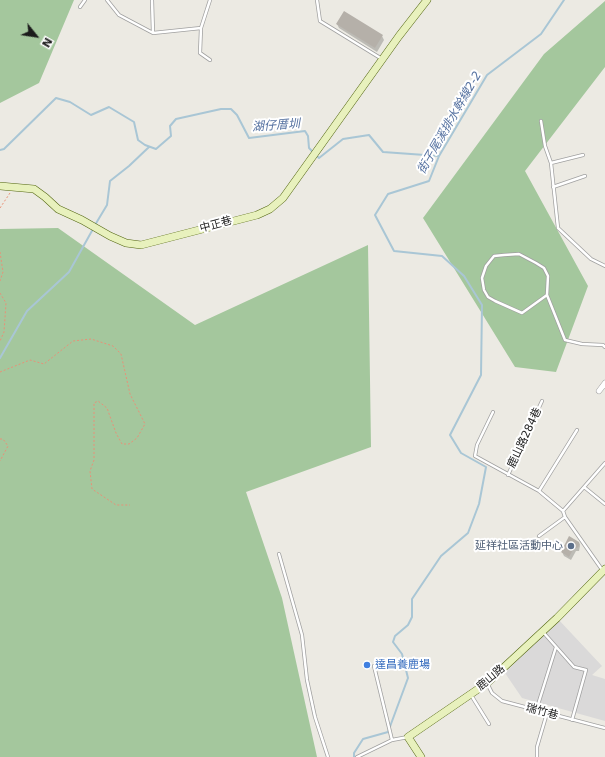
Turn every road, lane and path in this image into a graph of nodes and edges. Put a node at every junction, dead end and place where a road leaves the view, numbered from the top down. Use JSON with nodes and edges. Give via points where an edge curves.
{"nodes":[{"id":1,"x":85,"y":0,"type":"edge"},
{"id":2,"x":107,"y":0,"type":"edge"},
{"id":3,"x":152,"y":0,"type":"edge"},
{"id":4,"x":210,"y":0,"type":"edge"},
{"id":5,"x":316,"y":0,"type":"edge"},
{"id":6,"x":427,"y":0,"type":"edge"},
{"id":7,"x":80,"y":7,"type":"dead end"},
{"id":8,"x":201,"y":28,"type":"junction"},
{"id":9,"x":153,"y":34,"type":"junction"},
{"id":10,"x":210,"y":60,"type":"dead end"},
{"id":11,"x":382,"y":60,"type":"junction"},
{"id":12,"x":541,"y":121,"type":"dead end"},
{"id":13,"x":583,"y":155,"type":"dead end"},
{"id":14,"x":551,"y":163,"type":"junction"},
{"id":15,"x":585,"y":176,"type":"dead end"},
{"id":16,"x":0,"y":186,"type":"edge"},
{"id":17,"x":553,"y":187,"type":"junction"},
{"id":18,"x":14,"y":188,"type":"junction"},
{"id":19,"x":0,"y":208,"type":"edge"},
{"id":20,"x":0,"y":252,"type":"edge"},
{"id":21,"x":605,"y":266,"type":"edge"},
{"id":22,"x":0,"y":281,"type":"edge"},
{"id":23,"x":0,"y":293,"type":"edge"},
{"id":24,"x":547,"y":295,"type":"junction"},
{"id":25,"x":0,"y":340,"type":"edge"},
{"id":26,"x":605,"y":347,"type":"edge"},
{"id":27,"x":0,"y":372,"type":"edge"},
{"id":28,"x":605,"y":383,"type":"edge"},
{"id":29,"x":599,"y":391,"type":"dead end"},
{"id":30,"x":542,"y":402,"type":"dead end"},
{"id":31,"x":493,"y":412,"type":"dead end"},
{"id":32,"x":577,"y":430,"type":"dead end"},
{"id":33,"x":0,"y":439,"type":"edge"},
{"id":34,"x":0,"y":461,"type":"edge"},
{"id":35,"x":605,"y":463,"type":"edge"},
{"id":36,"x":508,"y":475,"type":"junction"},
{"id":37,"x":584,"y":487,"type":"junction"},
{"id":38,"x":539,"y":491,"type":"junction"},
{"id":39,"x":605,"y":504,"type":"edge"},
{"id":40,"x":130,"y":505,"type":"dead end"},
{"id":41,"x":563,"y":511,"type":"junction"},
{"id":42,"x":564,"y":517,"type":"junction"},
{"id":43,"x":540,"y":536,"type":"dead end"},
{"id":44,"x":279,"y":554,"type":"dead end"},
{"id":45,"x":604,"y":570,"type":"edge"},
{"id":46,"x":542,"y":632,"type":"junction"},
{"id":47,"x":556,"y":647,"type":"junction"},
{"id":48,"x":374,"y":666,"type":"dead end"},
{"id":49,"x":487,"y":683,"type":"junction"},
{"id":50,"x":471,"y":695,"type":"junction"},
{"id":51,"x":536,"y":711,"type":"junction"},
{"id":52,"x":547,"y":714,"type":"junction"},
{"id":53,"x":572,"y":720,"type":"junction"},
{"id":54,"x":489,"y":724,"type":"dead end"},
{"id":55,"x":605,"y":728,"type":"edge"},
{"id":56,"x":408,"y":737,"type":"junction"},
{"id":57,"x":392,"y":740,"type":"junction"},
{"id":58,"x":328,"y":757,"type":"edge"},
{"id":59,"x":357,"y":757,"type":"edge"},
{"id":60,"x":421,"y":757,"type":"edge"},
{"id":61,"x":537,"y":757,"type":"edge"}],
"edges":[{"from":1,"to":7,"type":"lane"},
{"from":2,"to":9,"type":"lane","via":[[120,15]]},
{"from":3,"to":9,"type":"lane"},
{"from":4,"to":8,"type":"lane"},
{"from":5,"to":11,"type":"lane","via":[[320,21]]},
{"from":6,"to":11,"type":"street"},
{"from":8,"to":9,"type":"lane"},
{"from":8,"to":10,"type":"lane","via":[[200,53]]},
{"from":11,"to":18,"type":"street","name":"中正巷","via":[[283,198],[270,209],[257,215],[141,245],[126,243],[58,209],[34,190]]},
{"from":12,"to":14,"type":"lane"},
{"from":13,"to":14,"type":"lane"},
{"from":14,"to":17,"type":"lane"},
{"from":15,"to":17,"type":"lane"},
{"from":16,"to":18,"type":"street"},
{"from":17,"to":21,"type":"lane","via":[[558,228],[592,259]]},
{"from":18,"to":19,"type":"path"},
{"from":20,"to":22,"type":"path","via":[[3,272]]},
{"from":23,"to":25,"type":"path","via":[[6,303],[4,332]]},
{"from":24,"to":24,"type":"lane","via":[[548,276],[544,268],[519,254],[494,256],[486,266],[482,278],[484,290],[495,302],[522,312]]},
{"from":24,"to":26,"type":"lane","via":[[565,340]]},
{"from":27,"to":40,"type":"path","via":[[30,360],[44,364],[73,341],[91,339],[113,346],[121,354],[130,394],[145,424],[137,438],[129,444],[122,444],[107,408],[98,401],[94,403],[94,460],[90,471],[92,489],[116,505]]},
{"from":28,"to":29,"type":"street"},
{"from":30,"to":36,"type":"lane","name":"鹿山路284巷"},
{"from":31,"to":36,"type":"lane","name":"鹿山路284巷","via":[[476,445],[475,456]]},
{"from":32,"to":38,"type":"lane"},
{"from":33,"to":34,"type":"path","via":[[8,446]]},
{"from":35,"to":37,"type":"lane"},
{"from":36,"to":38,"type":"lane","name":"鹿山路284巷"},
{"from":37,"to":39,"type":"lane"},
{"from":37,"to":41,"type":"lane"},
{"from":38,"to":41,"type":"lane","name":"鹿山路284巷"},
{"from":41,"to":42,"type":"lane"},
{"from":42,"to":43,"type":"lane"},
{"from":42,"to":45,"type":"lane"},
{"from":44,"to":58,"type":"lane","via":[[302,635],[307,680]]},
{"from":45,"to":46,"type":"street","name":"鹿山路"},
{"from":46,"to":47,"type":"lane"},
{"from":46,"to":49,"type":"street","name":"鹿山路"},
{"from":47,"to":51,"type":"lane"},
{"from":47,"to":53,"type":"lane","via":[[574,667],[586,670]]},
{"from":48,"to":57,"type":"lane"},
{"from":49,"to":50,"type":"street","name":"鹿山路"},
{"from":49,"to":51,"type":"lane","name":"瑞竹巷","via":[[492,693],[502,701]]},
{"from":50,"to":54,"type":"lane"},
{"from":50,"to":56,"type":"street","name":"鹿山路"},
{"from":51,"to":52,"type":"lane","name":"瑞竹巷"},
{"from":52,"to":53,"type":"lane","name":"瑞竹巷"},
{"from":52,"to":61,"type":"lane","via":[[537,747]]},
{"from":53,"to":55,"type":"lane","name":"瑞竹巷"},
{"from":56,"to":57,"type":"lane","name":"鹿山路"},
{"from":56,"to":60,"type":"street"},
{"from":57,"to":59,"type":"lane","name":"鹿山路"}]}
